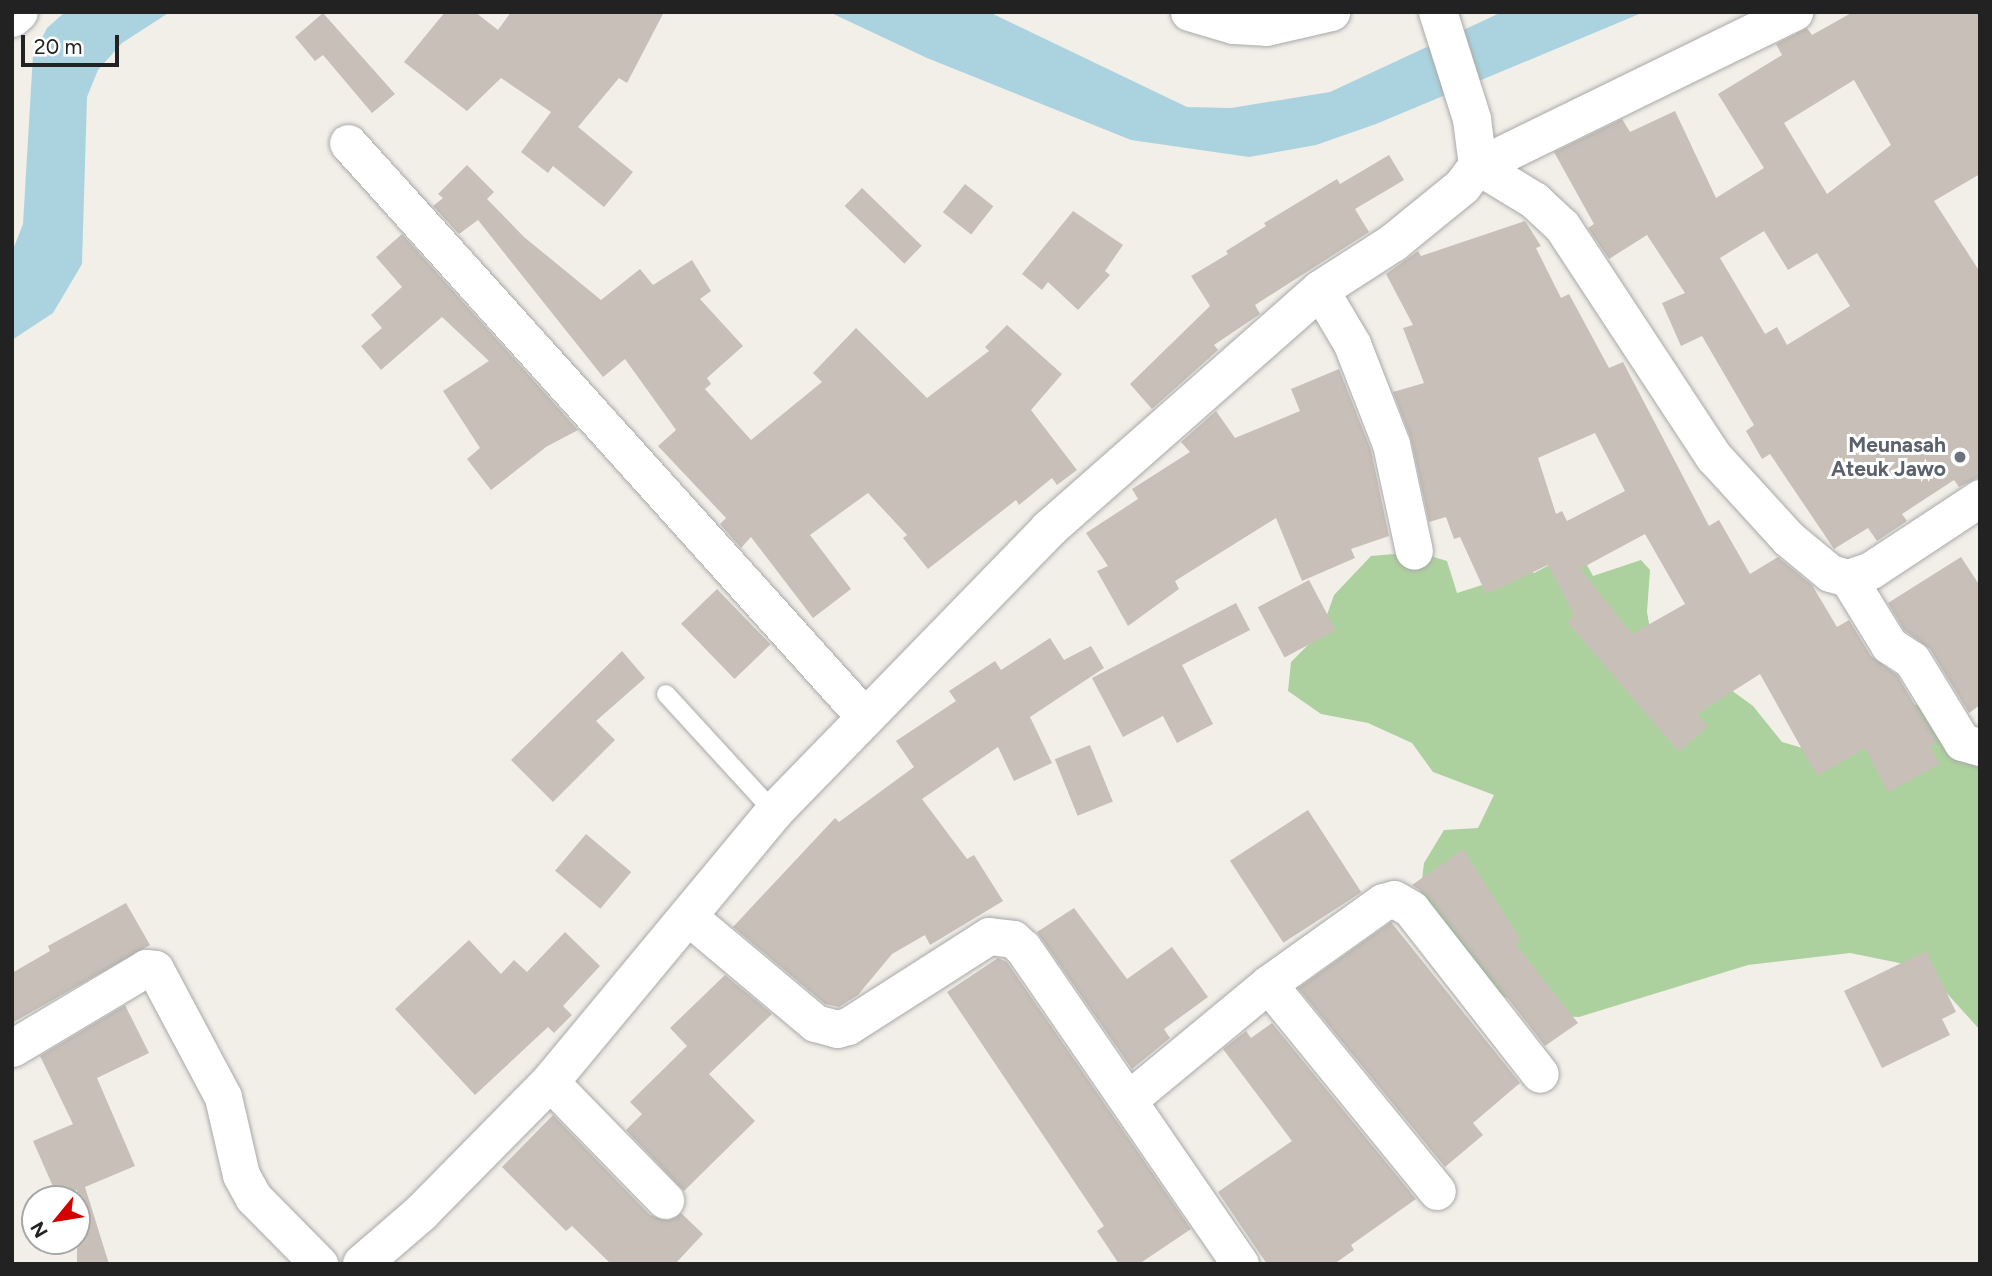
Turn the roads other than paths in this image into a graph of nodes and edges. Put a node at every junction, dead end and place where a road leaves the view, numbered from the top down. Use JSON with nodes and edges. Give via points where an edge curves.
{"nodes":[{"id":1,"x":19,"y":12,"type":"edge"},
{"id":2,"x":1189,"y":12,"type":"edge"},
{"id":3,"x":1331,"y":12,"type":"edge"},
{"id":4,"x":1438,"y":12,"type":"edge"},
{"id":5,"x":1794,"y":12,"type":"edge"},
{"id":6,"x":12,"y":18,"type":"edge"},
{"id":7,"x":348,"y":143,"type":"dead end"},
{"id":8,"x":1478,"y":166,"type":"junction"},
{"id":9,"x":1320,"y":290,"type":"junction"},
{"id":10,"x":1980,"y":498,"type":"edge"},
{"id":11,"x":1414,"y":551,"type":"dead end"},
{"id":12,"x":1848,"y":578,"type":"junction"},
{"id":13,"x":666,"y":694,"type":"dead end"},
{"id":14,"x":863,"y":715,"type":"junction"},
{"id":15,"x":1980,"y":747,"type":"edge"},
{"id":16,"x":774,"y":812,"type":"junction"},
{"id":17,"x":690,"y":918,"type":"junction"},
{"id":18,"x":1268,"y":984,"type":"junction"},
{"id":19,"x":12,"y":1048,"type":"edge"},
{"id":20,"x":1540,"y":1074,"type":"dead end"},
{"id":21,"x":550,"y":1082,"type":"junction"},
{"id":22,"x":1128,"y":1100,"type":"junction"},
{"id":23,"x":1437,"y":1191,"type":"dead end"},
{"id":24,"x":665,"y":1200,"type":"dead end"},
{"id":25,"x":319,"y":1264,"type":"edge"},
{"id":26,"x":362,"y":1264,"type":"edge"},
{"id":27,"x":1240,"y":1264,"type":"edge"}],
"edges":[{"from":1,"to":6,"type":"street"},
{"from":2,"to":3,"type":"street","via":[[1233,25],[1266,27]]},
{"from":4,"to":8,"type":"street","via":[[1472,118]]},
{"from":5,"to":8,"type":"street"},
{"from":7,"to":14,"type":"street"},
{"from":8,"to":9,"type":"street","via":[[1429,217]]},
{"from":8,"to":12,"type":"street","via":[[1534,200],[1562,226],[1714,457],[1789,539],[1830,573]]},
{"from":9,"to":11,"type":"street","via":[[1352,344],[1391,444]]},
{"from":9,"to":14,"type":"street","via":[[1049,529]]},
{"from":10,"to":12,"type":"street","via":[[1871,570]]},
{"from":12,"to":15,"type":"street","via":[[1889,645],[1912,660],[1962,742]]},
{"from":13,"to":16,"type":"lane"},
{"from":14,"to":16,"type":"street"},
{"from":16,"to":17,"type":"street"},
{"from":17,"to":21,"type":"street"},
{"from":17,"to":22,"type":"street","via":[[825,1028],[848,1026],[989,936],[1013,939]]},
{"from":18,"to":20,"type":"street","via":[[1383,902],[1403,901]]},
{"from":18,"to":22,"type":"street"},
{"from":18,"to":23,"type":"street"},
{"from":19,"to":25,"type":"street","via":[[146,968],[155,969],[223,1097],[241,1175],[254,1198]]},
{"from":21,"to":24,"type":"street"},
{"from":21,"to":26,"type":"street","via":[[421,1213]]},
{"from":22,"to":27,"type":"street"}]}
